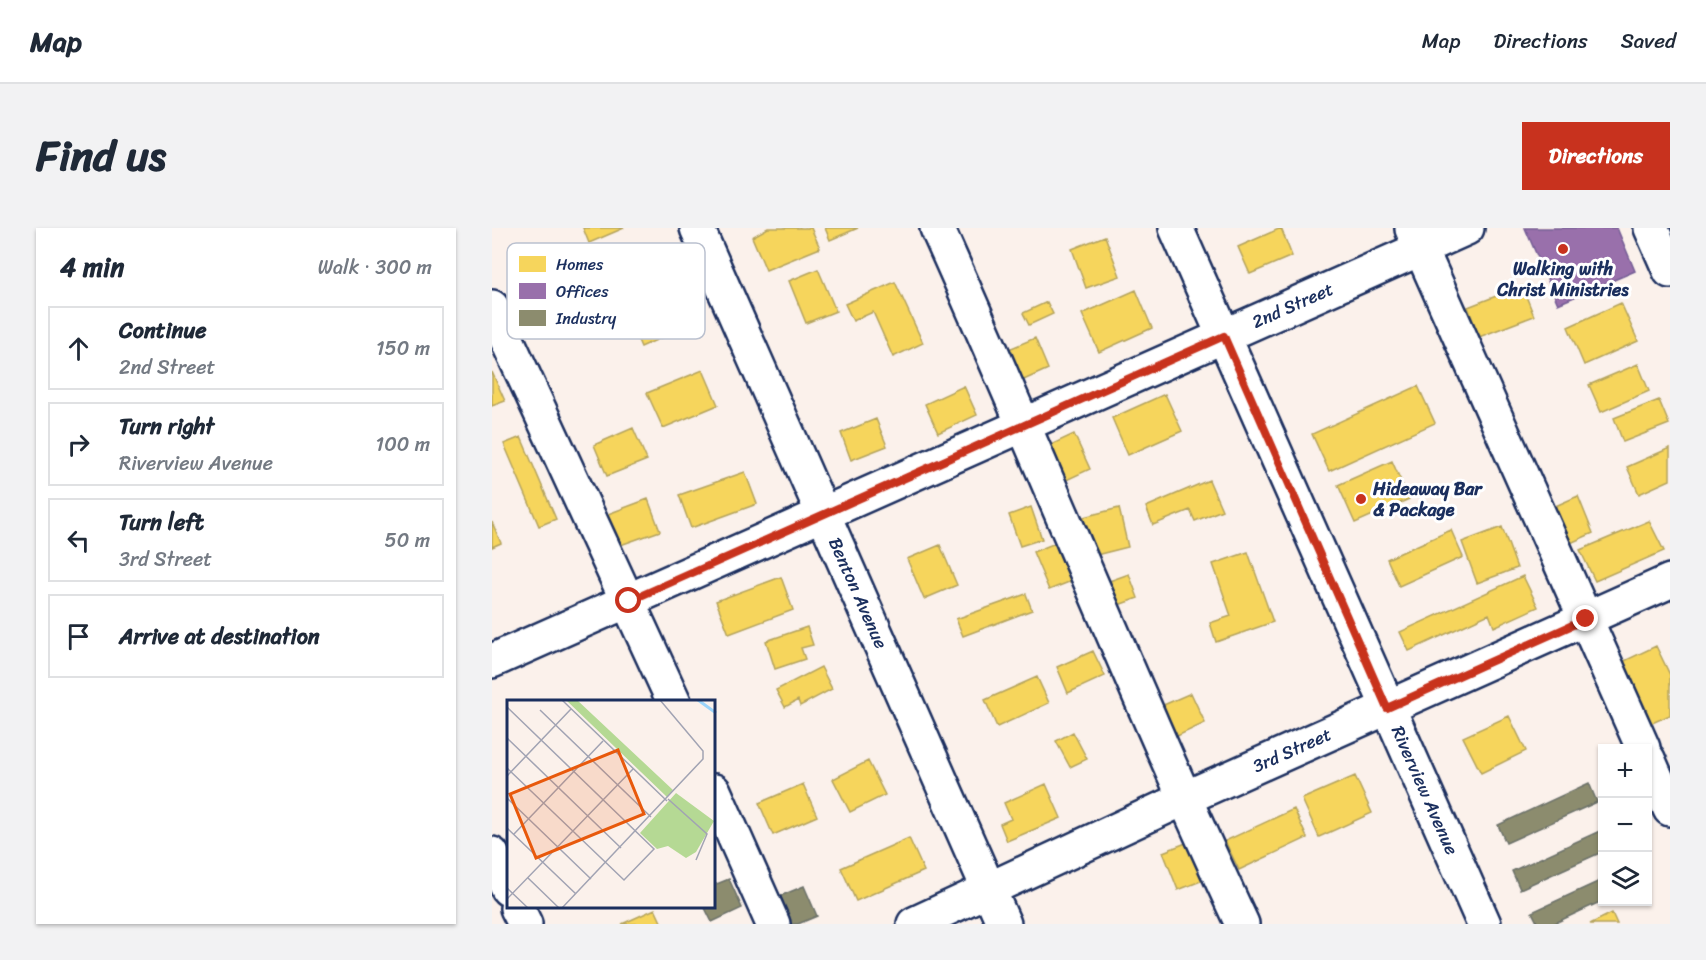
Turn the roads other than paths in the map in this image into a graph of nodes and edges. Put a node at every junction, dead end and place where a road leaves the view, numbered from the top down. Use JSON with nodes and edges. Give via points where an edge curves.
{"nodes":[{"id":1,"x":697,"y":228,"type":"edge"},
{"id":2,"x":937,"y":228,"type":"edge"},
{"id":3,"x":1176,"y":228,"type":"edge"},
{"id":4,"x":1467,"y":228,"type":"edge"},
{"id":5,"x":1651,"y":228,"type":"edge"},
{"id":6,"x":1416,"y":238,"type":"edge"},
{"id":7,"x":704,"y":243,"type":"edge"},
{"id":8,"x":705,"y":246,"type":"edge"},
{"id":9,"x":1670,"y":271,"type":"edge"},
{"id":10,"x":492,"y":307,"type":"edge"},
{"id":11,"x":1224,"y":336,"type":"junction"},
{"id":12,"x":1025,"y":424,"type":"junction"},
{"id":13,"x":823,"y":514,"type":"junction"},
{"id":14,"x":1670,"y":581,"type":"edge"},
{"id":15,"x":629,"y":601,"type":"junction"},
{"id":16,"x":1586,"y":619,"type":"junction"},
{"id":17,"x":492,"y":662,"type":"edge"},
{"id":18,"x":673,"y":700,"type":"edge"},
{"id":19,"x":1387,"y":708,"type":"junction"},
{"id":20,"x":1641,"y":744,"type":"edge"},
{"id":21,"x":1652,"y":770,"type":"edge"},
{"id":22,"x":716,"y":796,"type":"edge"},
{"id":23,"x":1184,"y":799,"type":"junction"},
{"id":24,"x":1670,"y":810,"type":"edge"},
{"id":25,"x":492,"y":854,"type":"edge"},
{"id":26,"x":507,"y":887,"type":"edge"},
{"id":27,"x":988,"y":888,"type":"junction"},
{"id":28,"x":518,"y":909,"type":"edge"},
{"id":29,"x":525,"y":924,"type":"edge"},
{"id":30,"x":773,"y":924,"type":"edge"},
{"id":31,"x":915,"y":924,"type":"edge"},
{"id":32,"x":1004,"y":924,"type":"edge"},
{"id":33,"x":1242,"y":924,"type":"edge"},
{"id":34,"x":1485,"y":924,"type":"edge"}],
"edges":[{"from":1,"to":7,"type":"street","name":"Benton Avenue"},
{"from":2,"to":12,"type":"street"},
{"from":3,"to":11,"type":"street","name":"Riverview Avenue"},
{"from":4,"to":6,"type":"street","name":"2nd Street"},
{"from":5,"to":9,"type":"street"},
{"from":6,"to":11,"type":"street","name":"2nd Street"},
{"from":6,"to":16,"type":"street"},
{"from":8,"to":13,"type":"street","name":"Benton Avenue"},
{"from":10,"to":15,"type":"street"},
{"from":11,"to":12,"type":"street","name":"2nd Street"},
{"from":11,"to":19,"type":"street","name":"Riverview Avenue"},
{"from":12,"to":13,"type":"street","name":"2nd Street"},
{"from":12,"to":23,"type":"street"},
{"from":13,"to":15,"type":"street","name":"2nd Street"},
{"from":13,"to":27,"type":"street","name":"Benton Avenue"},
{"from":14,"to":16,"type":"street","name":"3rd Street"},
{"from":15,"to":17,"type":"street","name":"2nd Street"},
{"from":15,"to":18,"type":"street"},
{"from":16,"to":19,"type":"street","name":"3rd Street"},
{"from":16,"to":20,"type":"street"},
{"from":19,"to":23,"type":"street","name":"3rd Street"},
{"from":19,"to":34,"type":"street","name":"Riverview Avenue"},
{"from":21,"to":24,"type":"street"},
{"from":22,"to":30,"type":"street"},
{"from":23,"to":27,"type":"street","name":"3rd Street"},
{"from":23,"to":33,"type":"street"},
{"from":25,"to":26,"type":"street"},
{"from":27,"to":31,"type":"street","name":"3rd Street"},
{"from":27,"to":32,"type":"street","name":"Benton Avenue"},
{"from":28,"to":29,"type":"street"}]}
